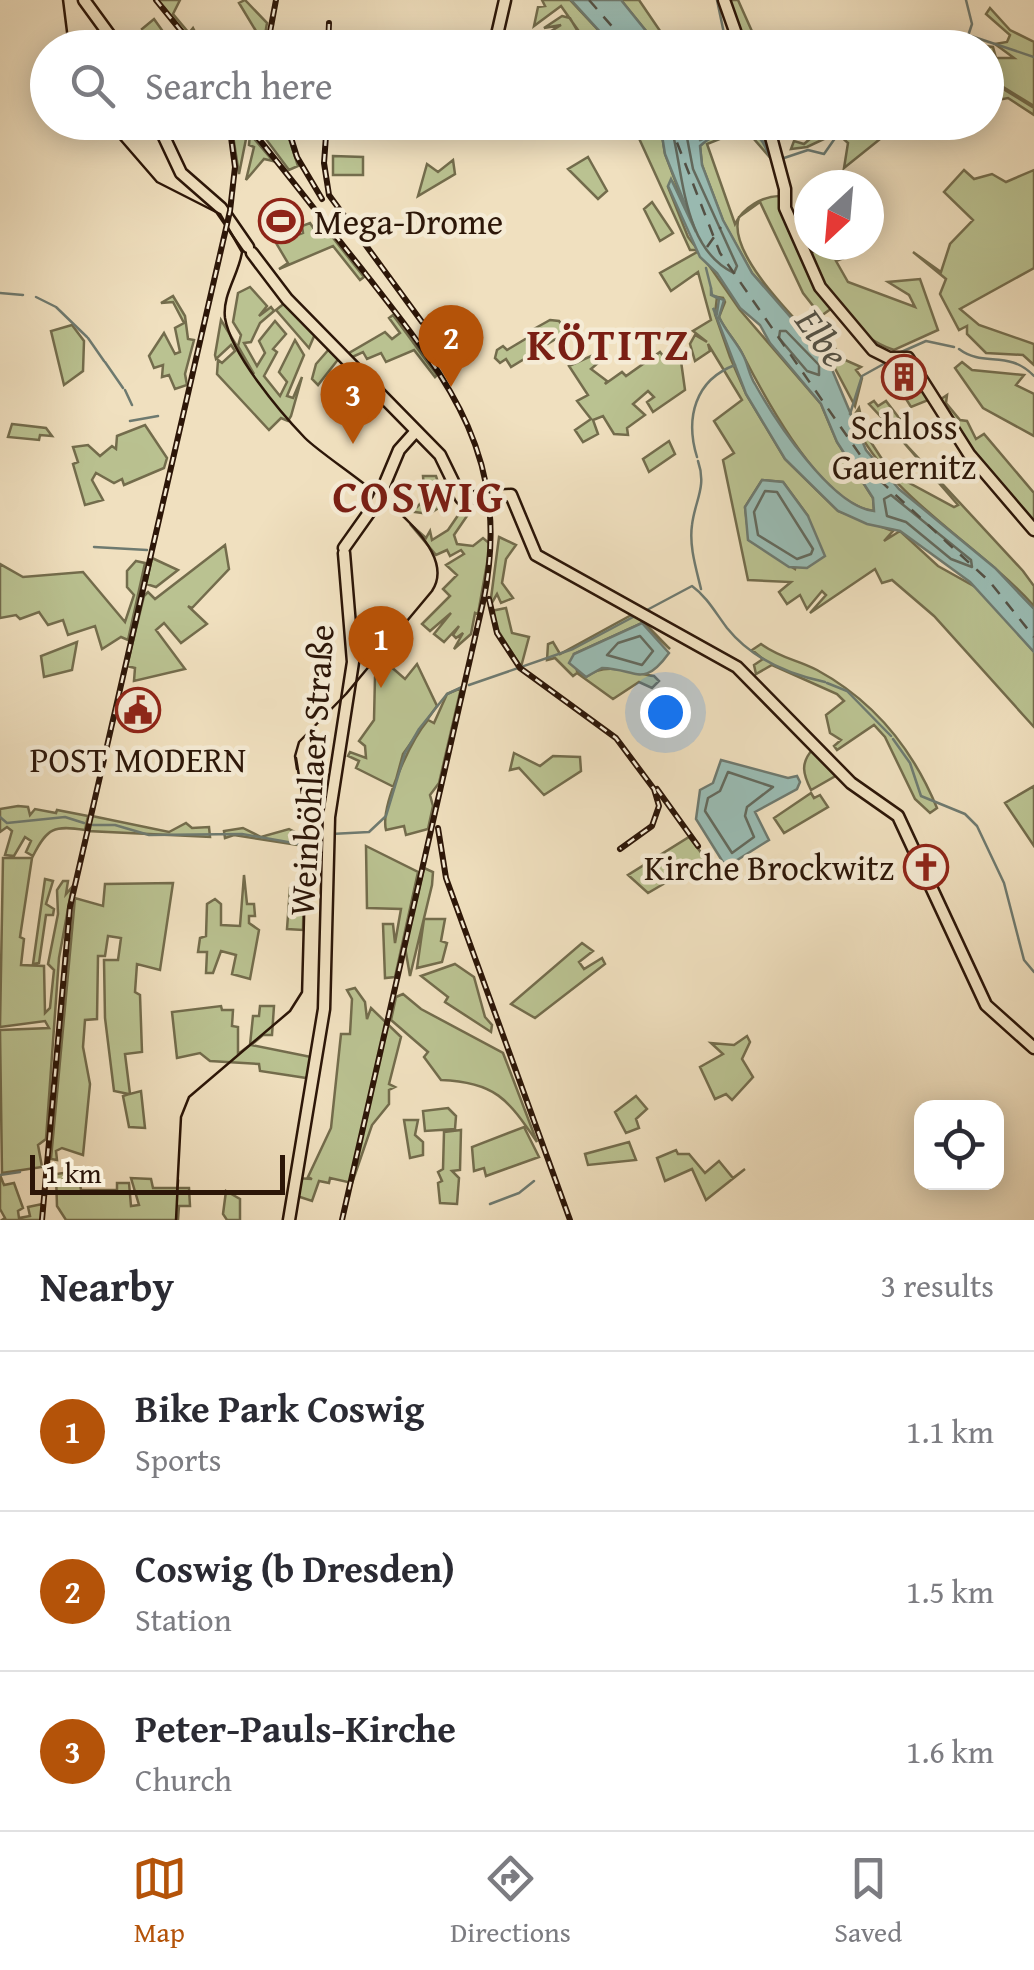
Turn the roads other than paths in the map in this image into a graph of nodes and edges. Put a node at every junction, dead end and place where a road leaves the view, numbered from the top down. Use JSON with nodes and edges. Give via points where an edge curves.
{"nodes":[{"id":1,"x":84,"y":0,"type":"edge"},
{"id":2,"x":505,"y":0,"type":"edge"},
{"id":3,"x":724,"y":0,"type":"edge"},
{"id":4,"x":106,"y":30,"type":"edge"},
{"id":5,"x":498,"y":30,"type":"edge"},
{"id":6,"x":735,"y":30,"type":"edge"},
{"id":7,"x":163,"y":140,"type":"edge"},
{"id":8,"x":771,"y":140,"type":"edge"},
{"id":9,"x":416,"y":431,"type":"junction"},
{"id":10,"x":1034,"y":530,"type":"edge"},
{"id":11,"x":1034,"y":1048,"type":"edge"},
{"id":12,"x":290,"y":1220,"type":"edge"}],
"edges":[{"from":1,"to":4,"type":"main road"},
{"from":2,"to":5,"type":"main road"},
{"from":3,"to":6,"type":"main road"},
{"from":7,"to":9,"type":"main road","via":[[180,173],[219,206],[287,300]]},
{"from":8,"to":10,"type":"main road","via":[[796,239],[822,290],[867,345],[886,357],[908,358],[969,454]]},
{"from":9,"to":11,"type":"main road","via":[[444,460],[461,498],[511,495],[536,555],[738,668],[851,783],[899,818],[986,1005]]},
{"from":9,"to":12,"type":"main road","name":"Weinböhlaer Straße","via":[[398,451],[379,498],[344,550],[354,652],[328,834],[326,992]]}]}
